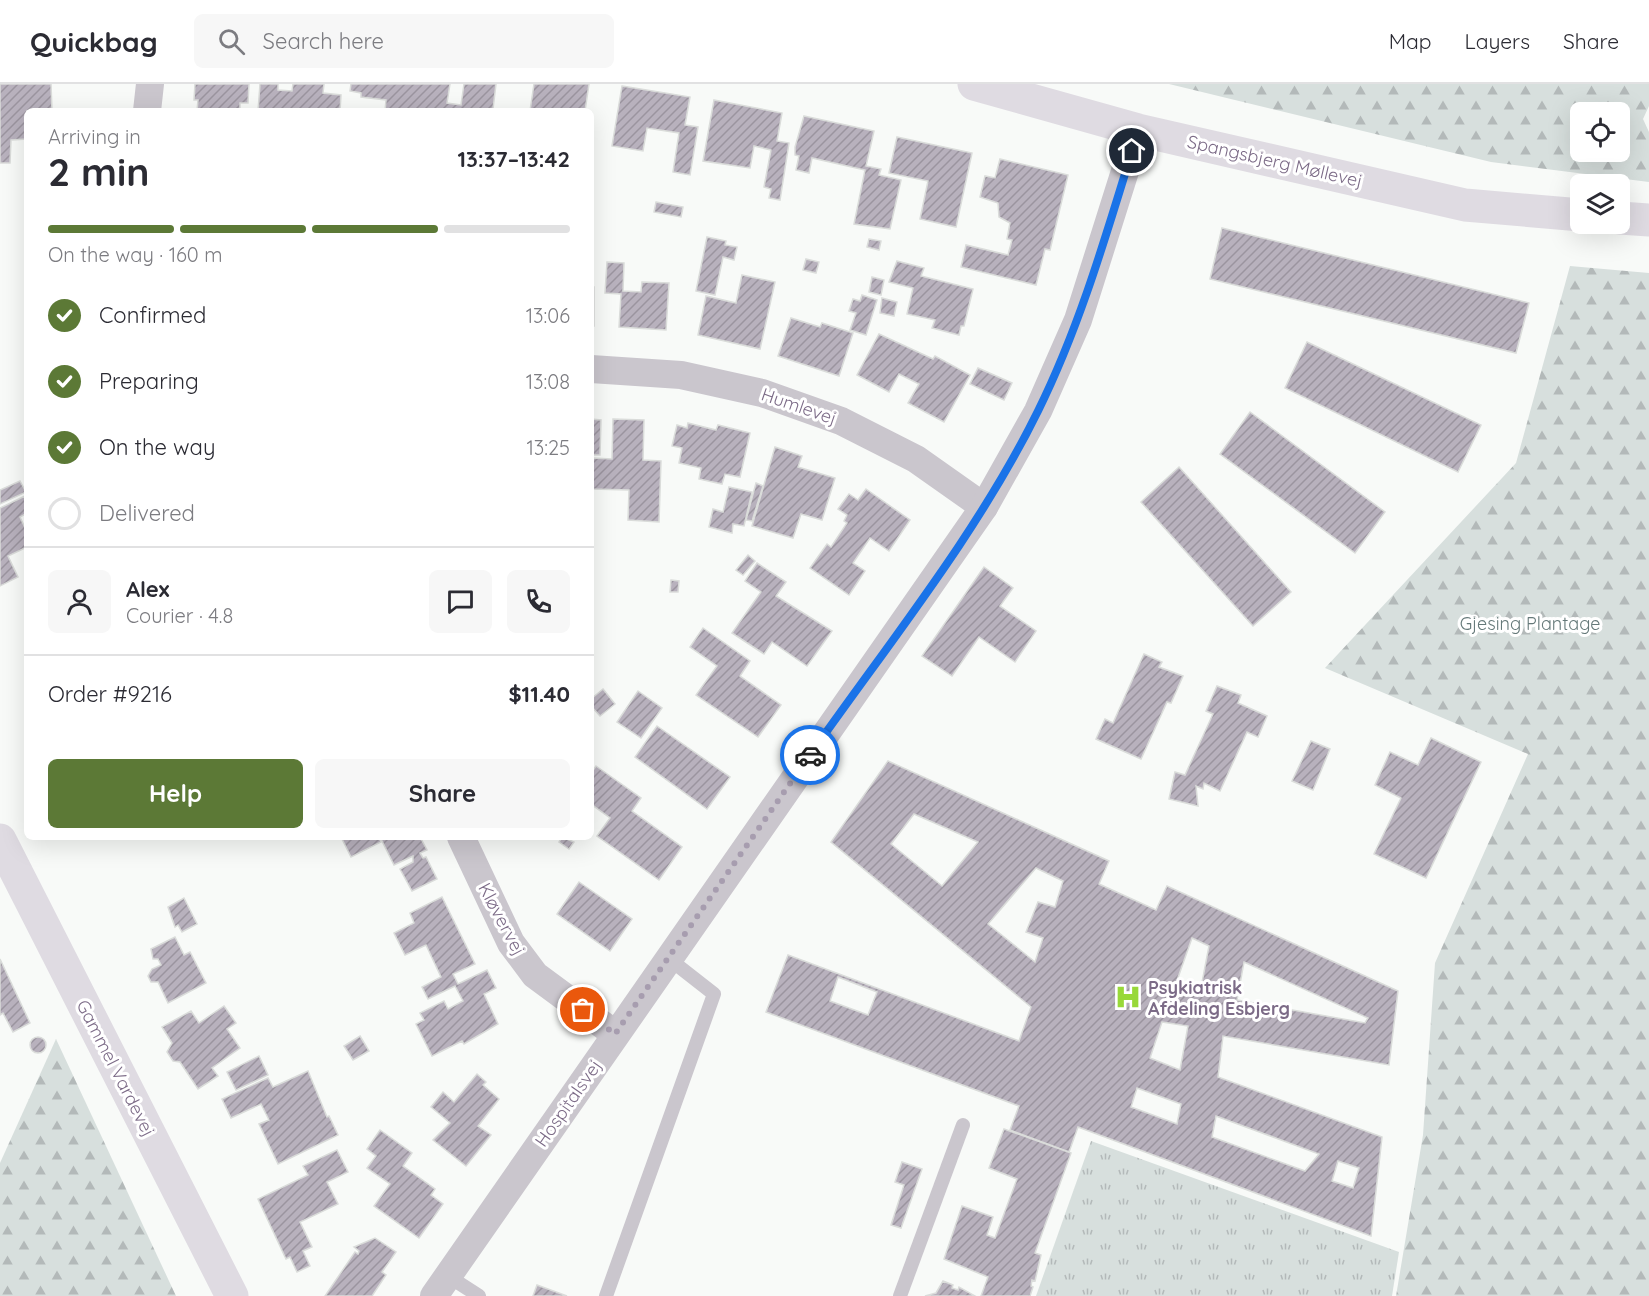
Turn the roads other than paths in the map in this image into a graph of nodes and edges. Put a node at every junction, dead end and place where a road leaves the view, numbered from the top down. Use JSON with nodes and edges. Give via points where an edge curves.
{"nodes":[{"id":1,"x":150,"y":84,"type":"edge"},
{"id":2,"x":974,"y":84,"type":"edge"},
{"id":3,"x":147,"y":108,"type":"edge"},
{"id":4,"x":1138,"y":130,"type":"junction"},
{"id":5,"x":1570,"y":214,"type":"edge"},
{"id":6,"x":1630,"y":219,"type":"edge"},
{"id":7,"x":1649,"y":220,"type":"edge"},
{"id":8,"x":594,"y":369,"type":"edge"},
{"id":9,"x":984,"y":507,"type":"junction"},
{"id":10,"x":0,"y":840,"type":"edge"},
{"id":11,"x":462,"y":840,"type":"edge"},
{"id":12,"x":668,"y":958,"type":"junction"},
{"id":13,"x":615,"y":1034,"type":"junction"},
{"id":14,"x":963,"y":1125,"type":"dead end"},
{"id":15,"x":441,"y":1286,"type":"edge"},
{"id":16,"x":232,"y":1296,"type":"edge"},
{"id":17,"x":479,"y":1296,"type":"edge"},
{"id":18,"x":606,"y":1296,"type":"edge"},
{"id":19,"x":900,"y":1296,"type":"edge"}],
"edges":[{"from":1,"to":3,"type":"street"},
{"from":2,"to":4,"type":"street","name":"Spangsbjerg Møllevej"},
{"from":4,"to":5,"type":"street","name":"Spangsbjerg Møllevej","via":[[1465,205]]},
{"from":4,"to":9,"type":"street","name":"Hospitalsvej","via":[[1078,320],[1038,411]]},
{"from":6,"to":7,"type":"street"},
{"from":8,"to":9,"type":"street","name":"Humlevej","via":[[681,375],[762,393],[841,421],[915,459]]},
{"from":9,"to":12,"type":"street","name":"Hospitalsvej"},
{"from":10,"to":16,"type":"street","name":"Gammel Vardevej"},
{"from":11,"to":13,"type":"street","name":"Kløvervej","via":[[511,943],[535,975]]},
{"from":12,"to":13,"type":"street","name":"Hospitalsvej"},
{"from":12,"to":18,"type":"lane","via":[[714,994]]},
{"from":13,"to":15,"type":"street","name":"Hospitalsvej"},
{"from":14,"to":19,"type":"lane"},
{"from":15,"to":17,"type":"lane"}]}
